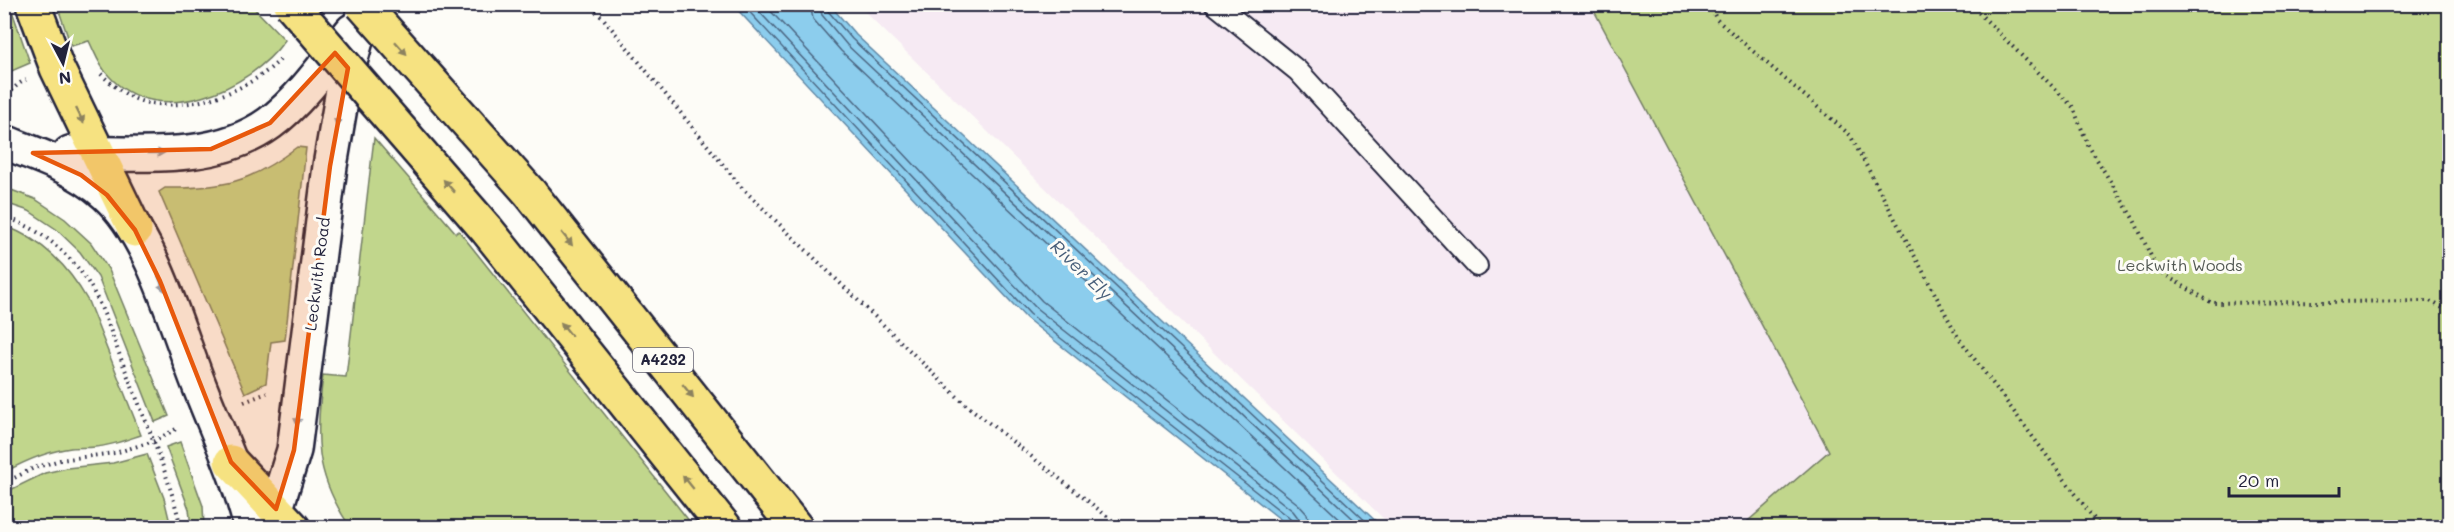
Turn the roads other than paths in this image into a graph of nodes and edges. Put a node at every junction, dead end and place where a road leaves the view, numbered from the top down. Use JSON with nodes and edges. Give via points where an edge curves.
{"nodes":[{"id":1,"x":33,"y":4,"type":"edge"},
{"id":2,"x":291,"y":4,"type":"edge"},
{"id":3,"x":1215,"y":4,"type":"edge"},
{"id":4,"x":363,"y":10,"type":"edge"},
{"id":5,"x":19,"y":148,"type":"edge"},
{"id":6,"x":98,"y":153,"type":"junction"},
{"id":7,"x":135,"y":230,"type":"junction"},
{"id":8,"x":1477,"y":266,"type":"dead end"},
{"id":9,"x":272,"y":523,"type":"edge"},
{"id":10,"x":724,"y":528,"type":"edge"},
{"id":11,"x":796,"y":528,"type":"edge"}],
"edges":[{"from":1,"to":6,"type":"main road","one_way":true,"via":[[57,68]]},
{"from":10,"to":2,"type":"main road","one_way":true,"bridge":true,"via":[[487,230]]},
{"from":3,"to":8,"type":"lane","via":[[1298,71]]},
{"from":6,"to":4,"type":"main road","one_way":true,"via":[[210,149],[270,123],[298,97]]},
{"from":4,"to":9,"type":"main road","name":"Leckwith Road","one_way":true,"via":[[344,84],[330,166],[294,450]]},
{"from":4,"to":11,"type":"main road","number":"A4232","one_way":true,"bridge":true,"via":[[530,193]]},
{"from":5,"to":6,"type":"main road"},
{"from":5,"to":7,"type":"main road","via":[[81,175],[107,195]]},
{"from":6,"to":7,"type":"main road"},
{"from":7,"to":9,"type":"main road","one_way":true,"via":[[160,281],[231,462]]}]}
